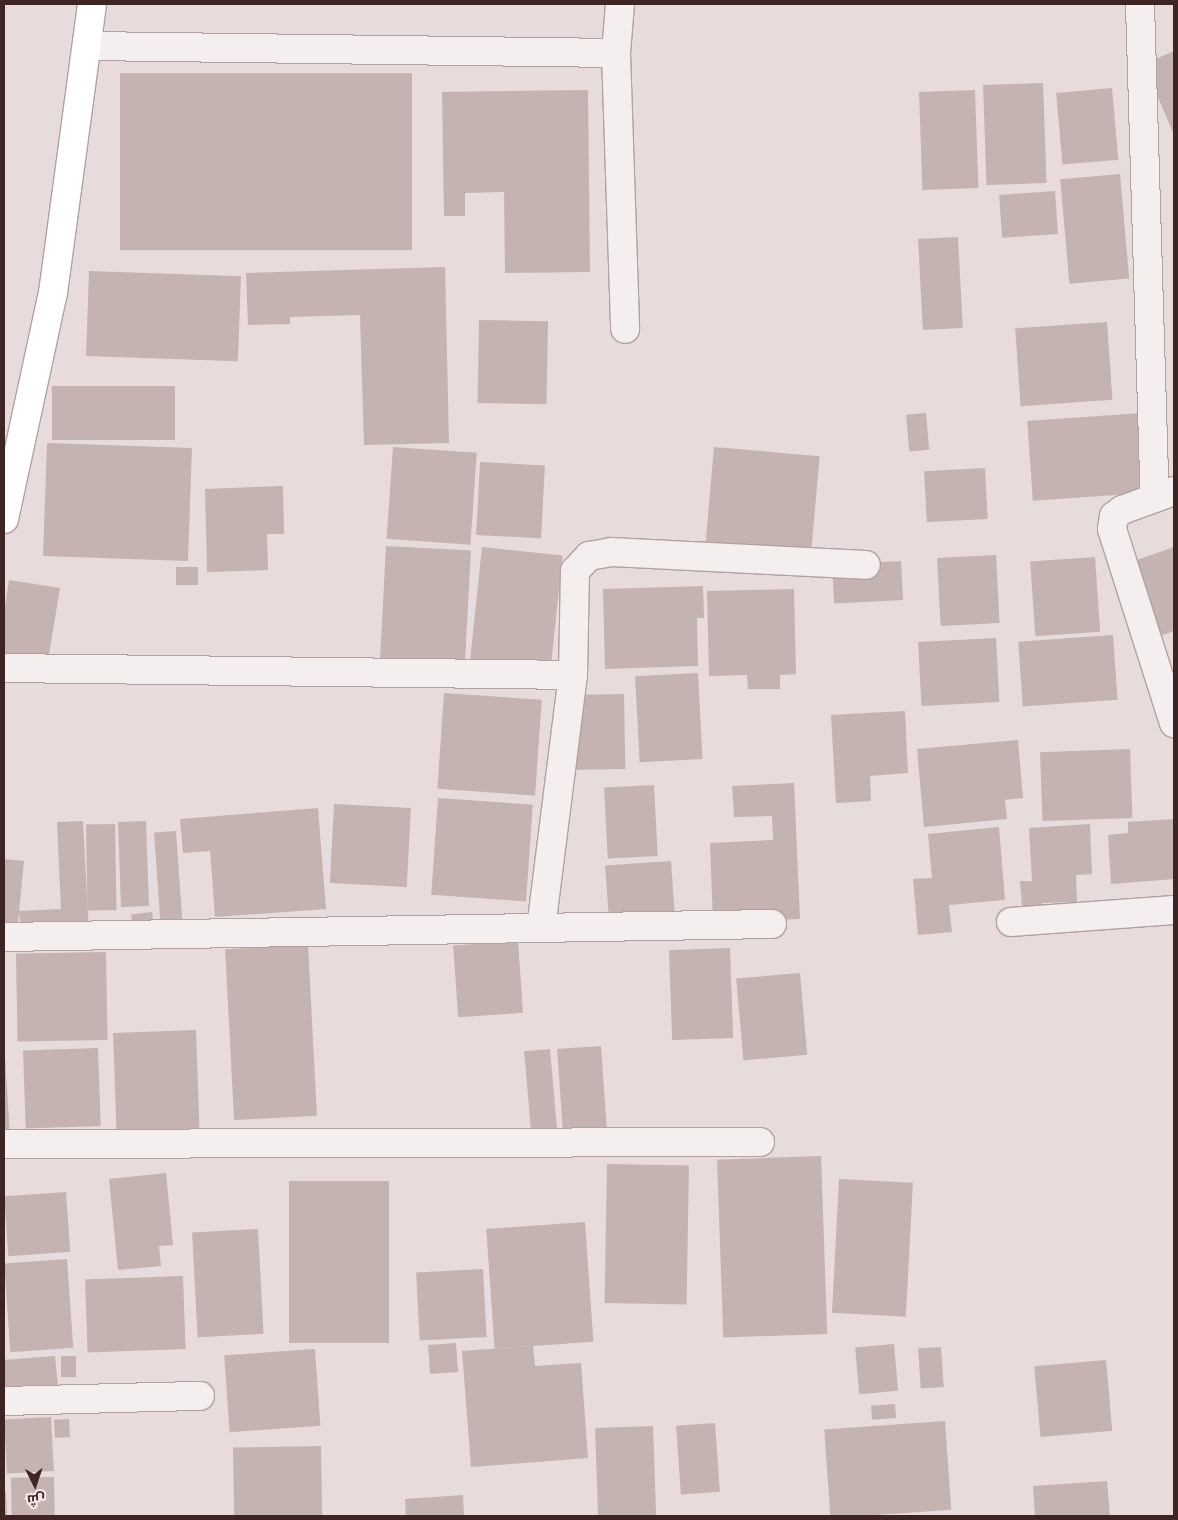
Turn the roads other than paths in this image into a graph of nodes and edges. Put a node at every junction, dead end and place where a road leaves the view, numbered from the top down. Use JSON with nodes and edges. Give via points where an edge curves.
{"nodes":[{"id":1,"x":92,"y":4,"type":"edge"},
{"id":2,"x":620,"y":4,"type":"edge"},
{"id":3,"x":1140,"y":4,"type":"edge"},
{"id":4,"x":88,"y":46,"type":"junction"},
{"id":5,"x":616,"y":53,"type":"junction"},
{"id":6,"x":625,"y":329,"type":"dead end"},
{"id":7,"x":1165,"y":494,"type":"edge"},
{"id":8,"x":4,"y":519,"type":"edge"},
{"id":9,"x":866,"y":565,"type":"dead end"},
{"id":10,"x":4,"y":668,"type":"edge"},
{"id":11,"x":573,"y":674,"type":"junction"},
{"id":12,"x":1174,"y":723,"type":"edge"},
{"id":13,"x":1174,"y":910,"type":"edge"},
{"id":14,"x":1011,"y":922,"type":"dead end"},
{"id":15,"x":772,"y":924,"type":"dead end"},
{"id":16,"x":541,"y":928,"type":"junction"},
{"id":17,"x":4,"y":937,"type":"edge"},
{"id":18,"x":760,"y":1142,"type":"dead end"},
{"id":19,"x":4,"y":1144,"type":"edge"},
{"id":20,"x":200,"y":1396,"type":"dead end"},
{"id":21,"x":4,"y":1400,"type":"edge"}],
"edges":[{"from":1,"to":4,"type":"main road"},
{"from":2,"to":5,"type":"street"},
{"from":3,"to":7,"type":"street"},
{"from":4,"to":5,"type":"street"},
{"from":4,"to":8,"type":"main road","via":[[53,293]]},
{"from":5,"to":6,"type":"street"},
{"from":7,"to":12,"type":"street","via":[[1122,510],[1114,516],[1112,529]]},
{"from":9,"to":11,"type":"street","via":[[611,552],[589,556],[575,570]]},
{"from":10,"to":11,"type":"street"},
{"from":11,"to":16,"type":"street"},
{"from":13,"to":14,"type":"street"},
{"from":15,"to":16,"type":"street"},
{"from":16,"to":17,"type":"street"},
{"from":18,"to":19,"type":"street"},
{"from":20,"to":21,"type":"street"}]}
